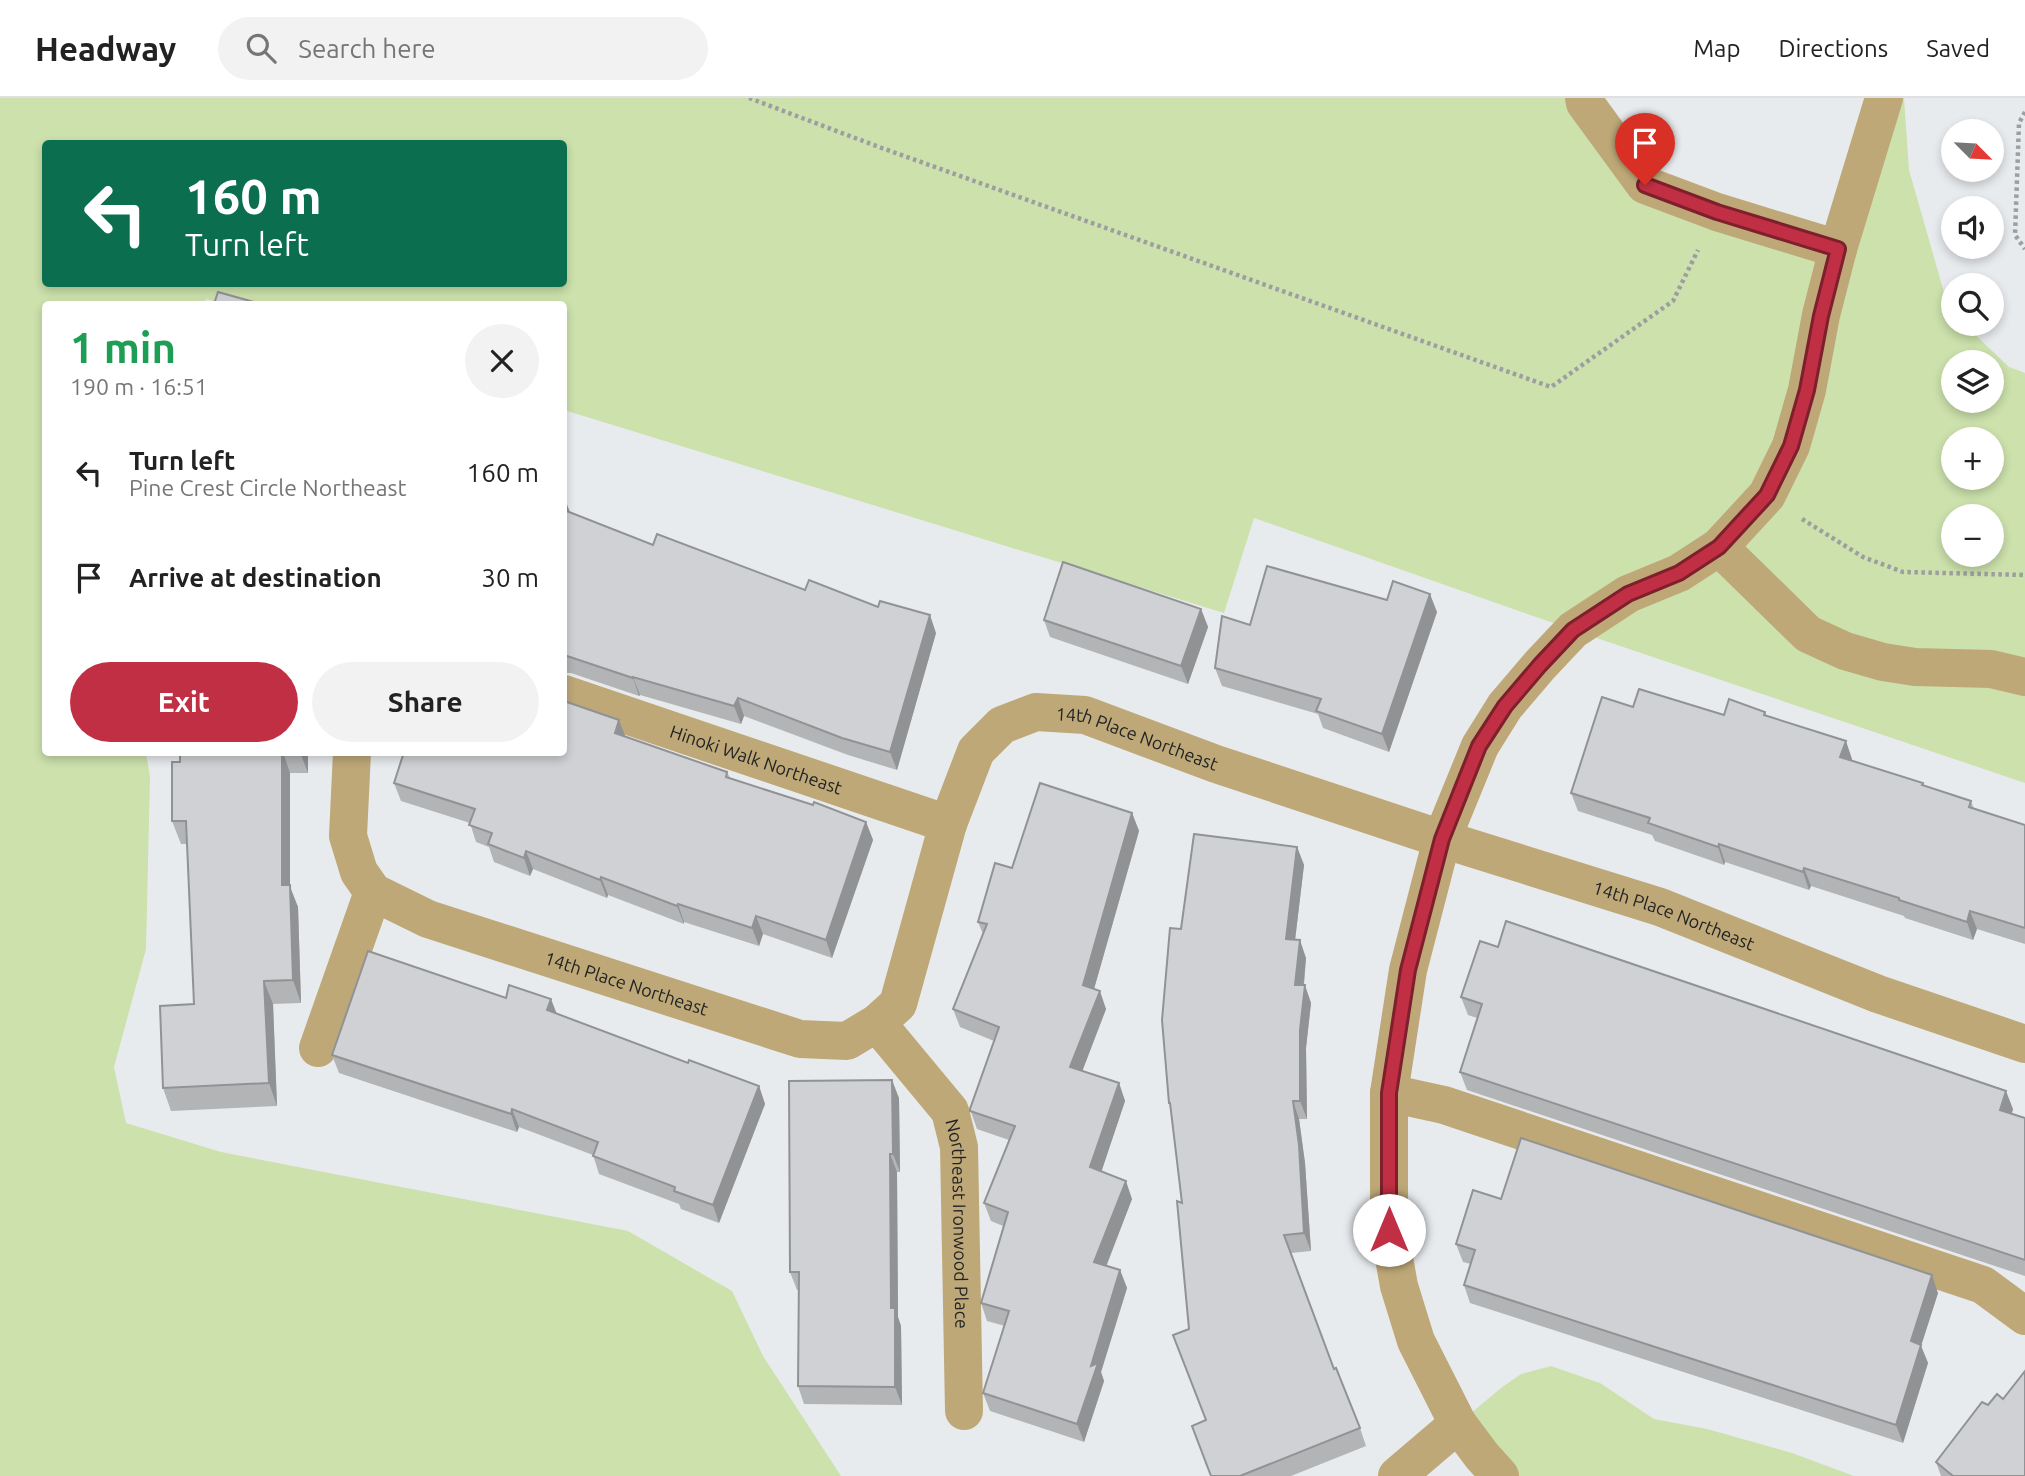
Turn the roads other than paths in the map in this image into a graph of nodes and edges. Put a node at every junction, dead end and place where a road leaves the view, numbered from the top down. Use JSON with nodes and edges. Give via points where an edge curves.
{"nodes":[{"id":1,"x":1584,"y":98,"type":"edge"},
{"id":2,"x":1884,"y":98,"type":"edge"},
{"id":3,"x":1838,"y":249,"type":"junction"},
{"id":4,"x":1719,"y":547,"type":"junction"},
{"id":5,"x":2025,"y":677,"type":"edge"},
{"id":6,"x":567,"y":695,"type":"edge"},
{"id":7,"x":352,"y":756,"type":"edge"},
{"id":8,"x":948,"y":824,"type":"junction"},
{"id":9,"x":1442,"y":839,"type":"junction"},
{"id":10,"x":373,"y":892,"type":"junction"},
{"id":11,"x":877,"y":1023,"type":"junction"},
{"id":12,"x":2025,"y":1044,"type":"edge"},
{"id":13,"x":318,"y":1048,"type":"dead end"},
{"id":14,"x":1389,"y":1093,"type":"junction"},
{"id":15,"x":2025,"y":1316,"type":"edge"},
{"id":16,"x":964,"y":1411,"type":"dead end"},
{"id":17,"x":1458,"y":1423,"type":"junction"},
{"id":18,"x":1397,"y":1476,"type":"edge"},
{"id":19,"x":1500,"y":1476,"type":"edge"}],
"edges":[{"from":1,"to":3,"type":"street","via":[[1645,185]]},
{"from":2,"to":3,"type":"street"},
{"from":3,"to":4,"type":"street","via":[[1791,446],[1767,495]]},
{"from":4,"to":5,"type":"street","via":[[1808,634],[1845,651],[1916,667],[1991,669]]},
{"from":4,"to":9,"type":"street","via":[[1679,573],[1628,594],[1573,630],[1505,706],[1479,746]]},
{"from":6,"to":8,"type":"street","name":"Hinoki Walk Northeast"},
{"from":7,"to":10,"type":"street","via":[[348,835],[359,872]]},
{"from":8,"to":9,"type":"street","name":"14th Place Northeast","via":[[976,751],[1002,725],[1036,712],[1085,715]]},
{"from":8,"to":11,"type":"street","name":"14th Place Northeast","via":[[898,1004]]},
{"from":9,"to":12,"type":"street","name":"14th Place Northeast","via":[[1660,907],[1878,994]]},
{"from":9,"to":14,"type":"street","via":[[1408,970]]},
{"from":10,"to":11,"type":"street","name":"14th Place Northeast","via":[[428,919],[800,1039],[847,1041]]},
{"from":10,"to":13,"type":"street"},
{"from":11,"to":16,"type":"street","name":"Northeast Ironwood Place","via":[[950,1111],[959,1147]]},
{"from":14,"to":15,"type":"street","via":[[1444,1105],[1983,1285]]},
{"from":14,"to":17,"type":"street","via":[[1389,1230],[1399,1286],[1416,1341]]},
{"from":17,"to":18,"type":"street"},
{"from":17,"to":19,"type":"street"}]}
